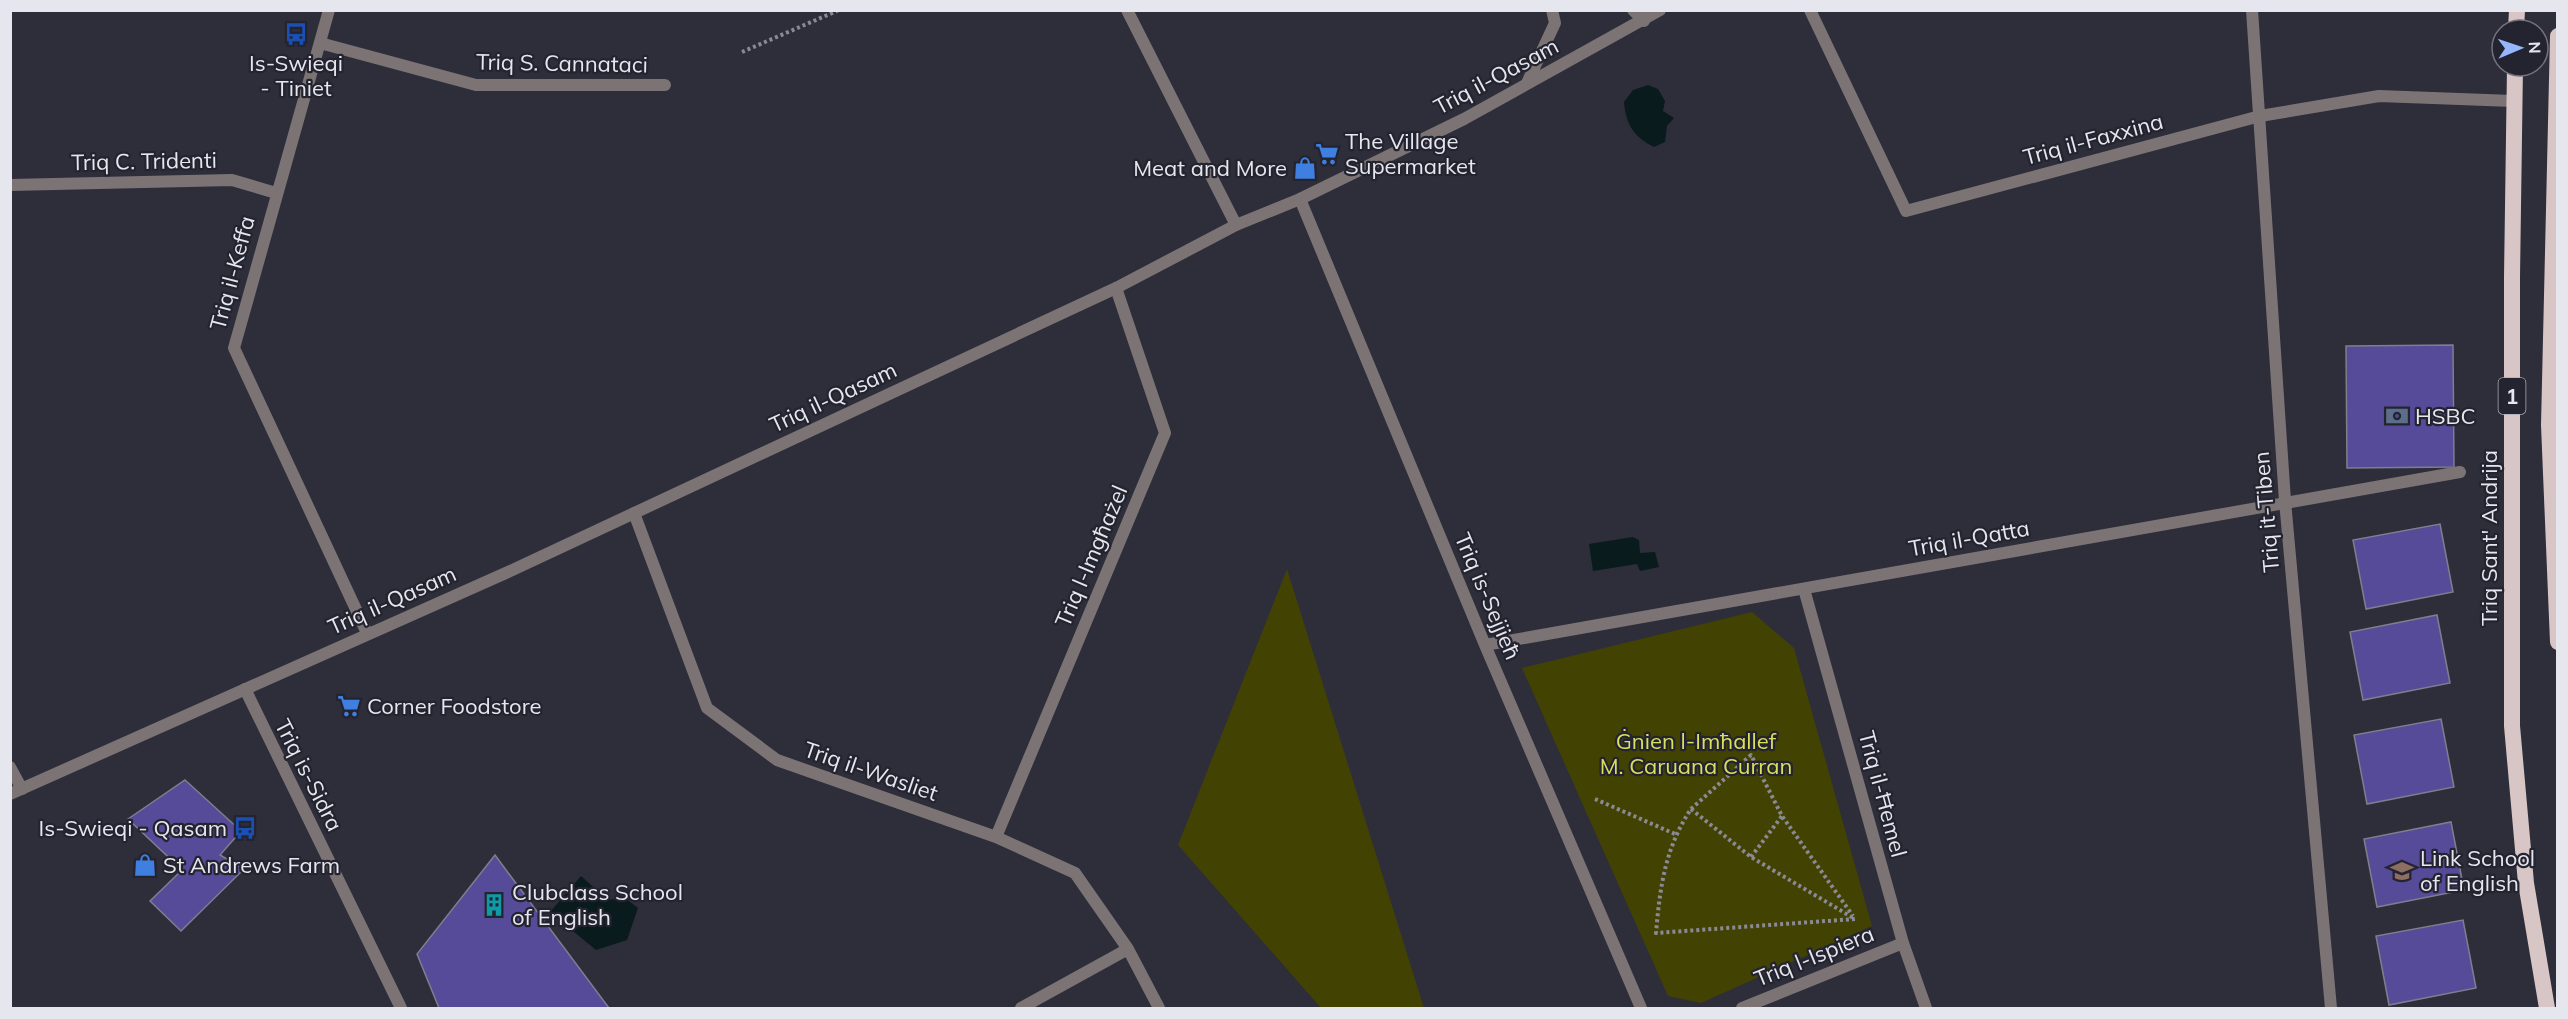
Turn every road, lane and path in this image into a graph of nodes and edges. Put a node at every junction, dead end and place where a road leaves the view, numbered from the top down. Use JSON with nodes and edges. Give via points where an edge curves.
{"nodes":[{"id":1,"x":329,"y":10,"type":"edge"},
{"id":2,"x":839,"y":10,"type":"edge"},
{"id":3,"x":1127,"y":10,"type":"edge"},
{"id":4,"x":1552,"y":10,"type":"edge"},
{"id":5,"x":1633,"y":10,"type":"edge"},
{"id":6,"x":1660,"y":10,"type":"edge"},
{"id":7,"x":1810,"y":10,"type":"edge"},
{"id":8,"x":2252,"y":10,"type":"edge"},
{"id":9,"x":1644,"y":21,"type":"junction"},
{"id":10,"x":2558,"y":36,"type":"edge"},
{"id":11,"x":320,"y":43,"type":"junction"},
{"id":12,"x":742,"y":52,"type":"dead end"},
{"id":13,"x":2514,"y":78,"type":"edge"},
{"id":14,"x":1528,"y":81,"type":"junction"},
{"id":15,"x":665,"y":85,"type":"dead end"},
{"id":16,"x":2513,"y":100,"type":"junction"},
{"id":17,"x":2260,"y":116,"type":"junction"},
{"id":18,"x":10,"y":185,"type":"edge"},
{"id":19,"x":276,"y":194,"type":"junction"},
{"id":20,"x":1300,"y":199,"type":"junction"},
{"id":21,"x":1236,"y":225,"type":"junction"},
{"id":22,"x":1116,"y":288,"type":"junction"},
{"id":23,"x":2460,"y":472,"type":"dead end"},
{"id":24,"x":2285,"y":501,"type":"junction"},
{"id":25,"x":634,"y":513,"type":"junction"},
{"id":26,"x":1804,"y":589,"type":"junction"},
{"id":27,"x":367,"y":633,"type":"junction"},
{"id":28,"x":2558,"y":642,"type":"edge"},
{"id":29,"x":1485,"y":645,"type":"junction"},
{"id":30,"x":245,"y":689,"type":"junction"},
{"id":31,"x":10,"y":767,"type":"edge"},
{"id":32,"x":16,"y":792,"type":"edge"},
{"id":33,"x":1595,"y":799,"type":"dead end"},
{"id":34,"x":1691,"y":808,"type":"junction"},
{"id":35,"x":1782,"y":816,"type":"junction"},
{"id":36,"x":1675,"y":834,"type":"junction"},
{"id":37,"x":996,"y":837,"type":"junction"},
{"id":38,"x":1750,"y":857,"type":"junction"},
{"id":39,"x":1855,"y":919,"type":"junction"},
{"id":40,"x":1903,"y":943,"type":"junction"},
{"id":41,"x":1128,"y":949,"type":"junction"},
{"id":42,"x":401,"y":1008,"type":"edge"},
{"id":43,"x":1021,"y":1008,"type":"edge"},
{"id":44,"x":1159,"y":1008,"type":"edge"},
{"id":45,"x":1641,"y":1008,"type":"edge"},
{"id":46,"x":1742,"y":1008,"type":"edge"},
{"id":47,"x":1926,"y":1008,"type":"edge"},
{"id":48,"x":2331,"y":1008,"type":"edge"},
{"id":49,"x":2547,"y":1008,"type":"edge"}],
"edges":[{"from":1,"to":11,"type":"street","name":"Triq il-Keffa"},
{"from":2,"to":12,"type":"path"},
{"from":3,"to":21,"type":"street"},
{"from":4,"to":14,"type":"street","via":[[1555,23]]},
{"from":5,"to":9,"type":"street"},
{"from":6,"to":9,"type":"street","name":"Triq il-Qasam"},
{"from":7,"to":17,"type":"street","name":"Triq il-Faxxina","via":[[1906,211]]},
{"from":8,"to":17,"type":"street","name":"Triq it-Tiben"},
{"from":9,"to":14,"type":"street","name":"Triq il-Qasam"},
{"from":10,"to":28,"type":"highway","number":"1","via":[[2549,425]]},
{"from":11,"to":15,"type":"street","name":"Triq S. Cannataci","via":[[476,85]]},
{"from":11,"to":19,"type":"street","name":"Triq il-Keffa"},
{"from":13,"to":16,"type":"highway","name":"Triq Sant' Andrija","number":"1"},
{"from":14,"to":20,"type":"street","name":"Triq il-Qasam","via":[[1464,119]]},
{"from":16,"to":17,"type":"street","name":"Triq il-Faxxina","via":[[2379,96]]},
{"from":16,"to":49,"type":"highway","name":"Triq Sant' Andrija","number":"1","via":[[2512,726],[2526,883]]},
{"from":17,"to":24,"type":"street","name":"Triq it-Tiben"},
{"from":18,"to":19,"type":"street","name":"Triq C. Tridenti","via":[[232,180]]},
{"from":19,"to":27,"type":"street","name":"Triq il-Keffa","via":[[234,348]]},
{"from":20,"to":21,"type":"street","name":"Triq il-Qasam"},
{"from":20,"to":29,"type":"street","name":"Triq is-Sejjieħ"},
{"from":21,"to":22,"type":"street","name":"Triq il-Qasam"},
{"from":22,"to":25,"type":"street","name":"Triq il-Qasam"},
{"from":22,"to":37,"type":"street","name":"Triq l-Imgħażel","via":[[1166,433]]},
{"from":23,"to":24,"type":"street","name":"Triq il-Qatta"},
{"from":24,"to":26,"type":"street","name":"Triq il-Qatta"},
{"from":24,"to":48,"type":"street","name":"Triq it-Tiben"},
{"from":25,"to":27,"type":"street","name":"Triq il-Qasam"},
{"from":25,"to":37,"type":"street","name":"Triq il-Wasliet","via":[[707,708],[777,760]]},
{"from":26,"to":29,"type":"street","name":"Triq il-Qatta"},
{"from":26,"to":40,"type":"street","name":"Triq il-Ħemel"},
{"from":27,"to":30,"type":"street","name":"Triq il-Qasam"},
{"from":29,"to":45,"type":"street","name":"Triq is-Sejjieħ"},
{"from":30,"to":32,"type":"street","name":"Triq il-Qasam"},
{"from":30,"to":42,"type":"street","name":"Triq is-Sidra"},
{"from":31,"to":32,"type":"street"},
{"from":33,"to":36,"type":"path"},
{"from":34,"to":35,"type":"path","via":[[1751,756]]},
{"from":34,"to":36,"type":"path"},
{"from":34,"to":38,"type":"path"},
{"from":35,"to":38,"type":"path"},
{"from":35,"to":39,"type":"path"},
{"from":36,"to":39,"type":"path","via":[[1660,890],[1656,933]]},
{"from":37,"to":41,"type":"street","name":"Triq il-Wasliet","via":[[1075,873]]},
{"from":38,"to":39,"type":"path"},
{"from":40,"to":46,"type":"street","name":"Triq l-Ispiera"},
{"from":40,"to":47,"type":"street","name":"Triq il-Ħemel"},
{"from":41,"to":43,"type":"street"},
{"from":41,"to":44,"type":"street","name":"Triq il-Wasliet"}]}
